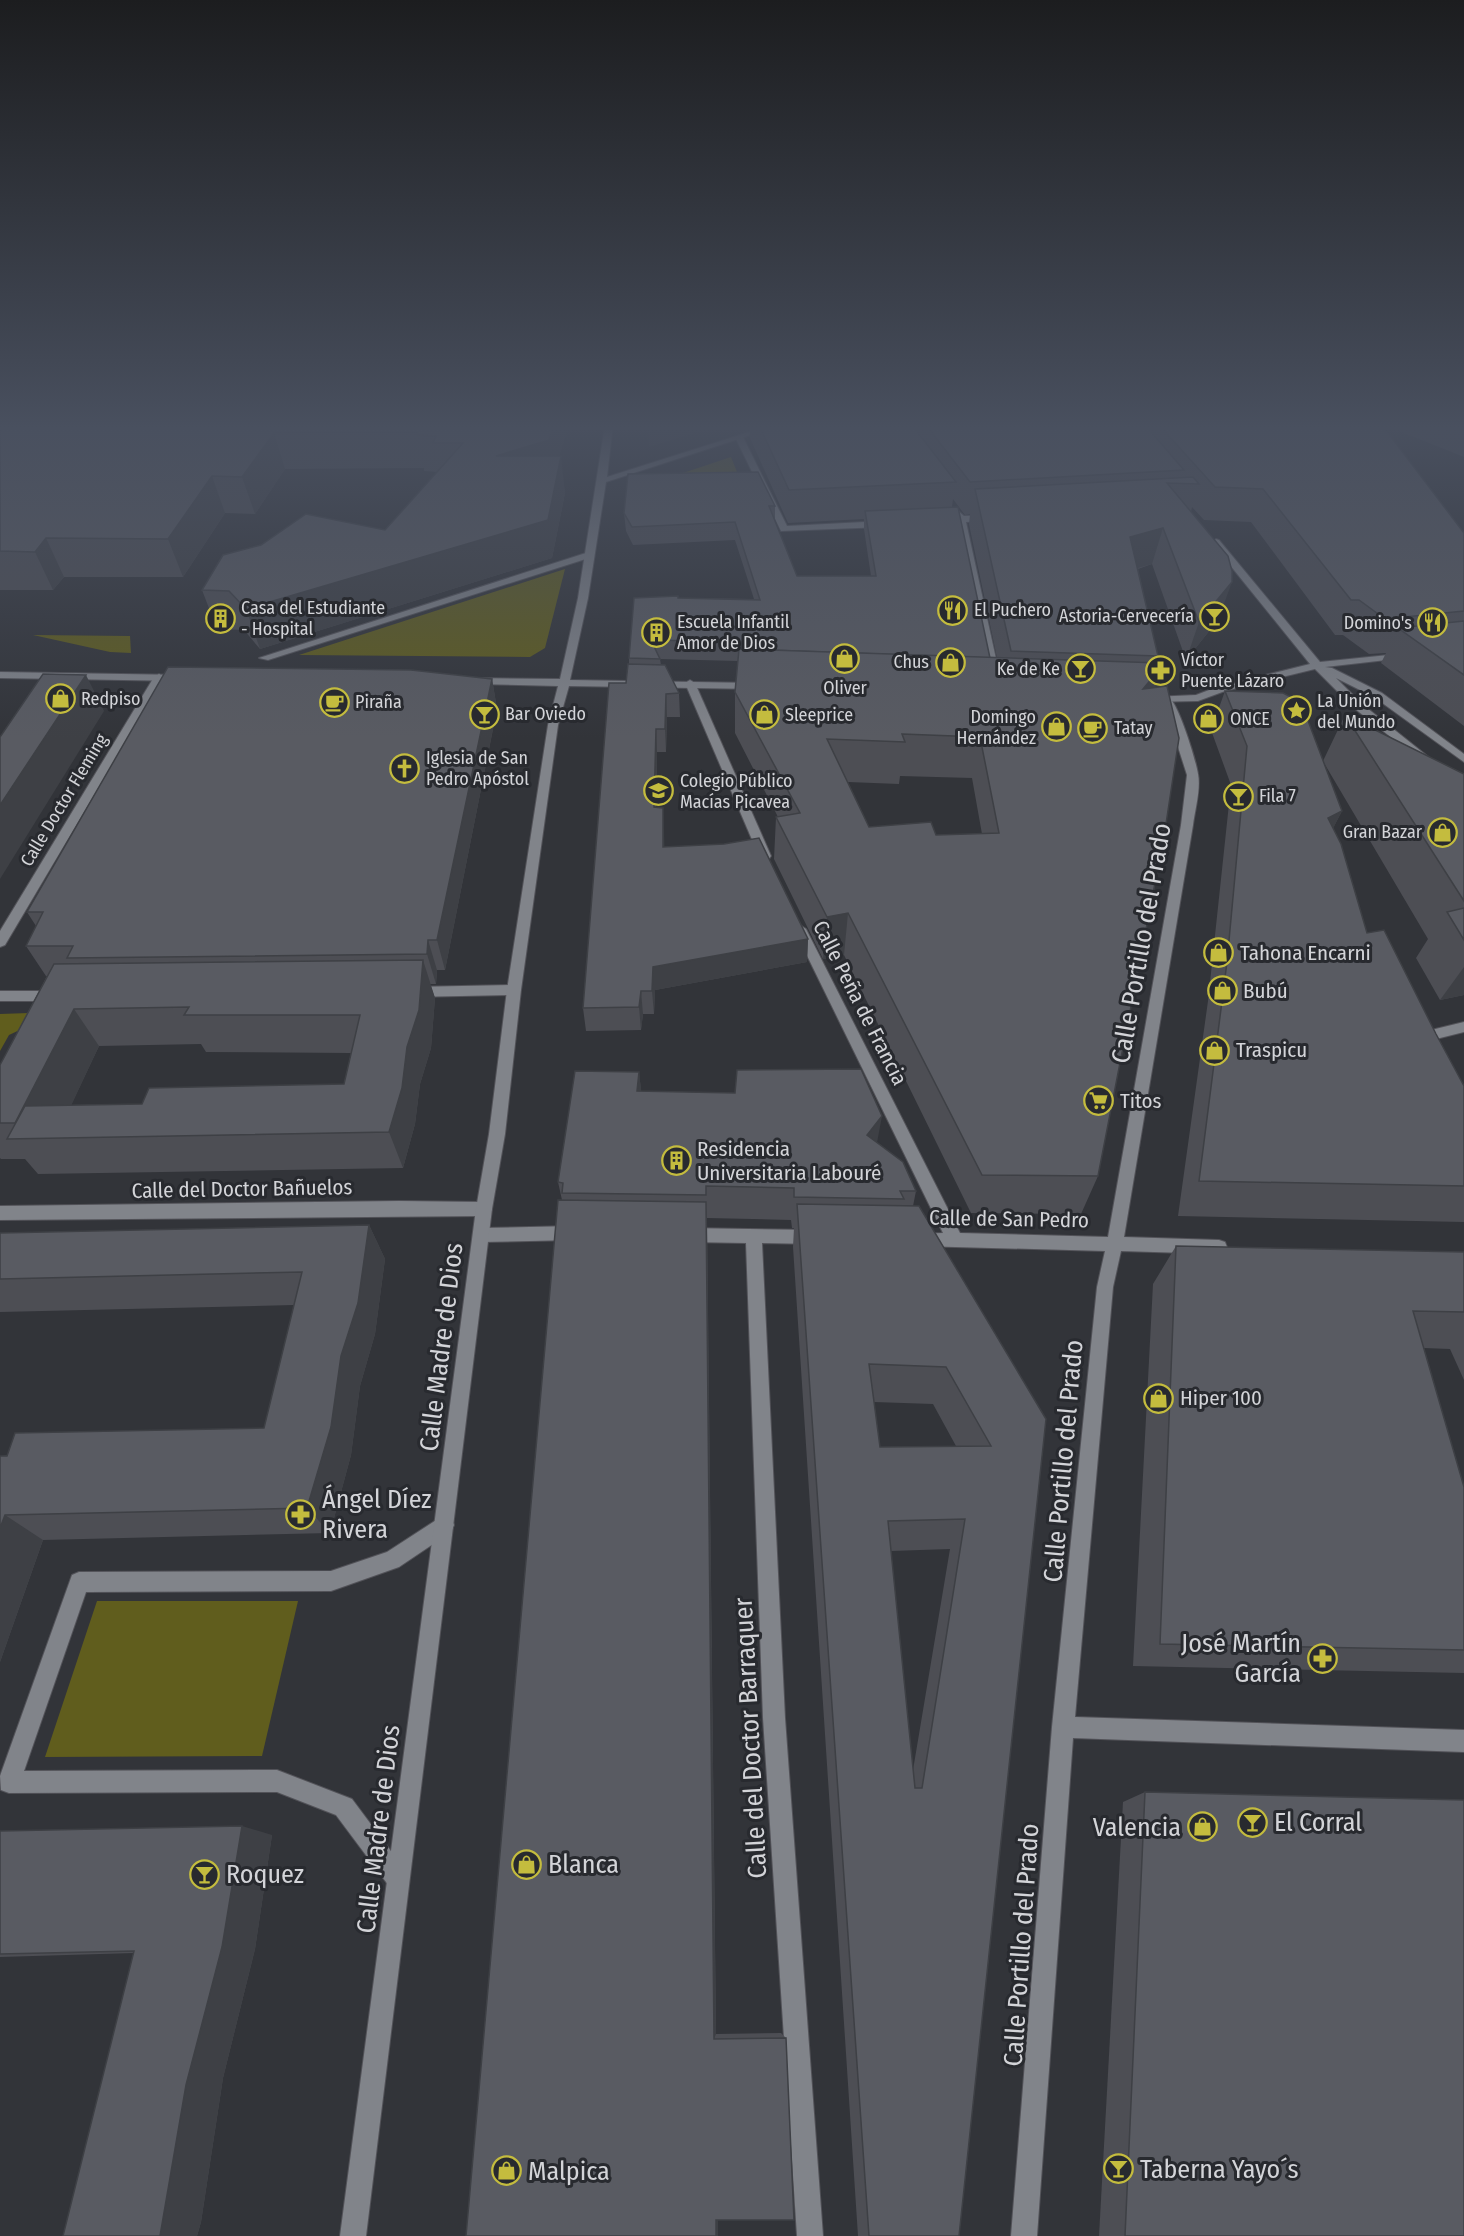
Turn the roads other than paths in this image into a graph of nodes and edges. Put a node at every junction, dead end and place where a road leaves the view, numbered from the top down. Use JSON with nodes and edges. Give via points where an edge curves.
{"nodes":[{"id":1,"x":594,"y":529,"type":"edge"},
{"id":2,"x":963,"y":529,"type":"edge"},
{"id":3,"x":1209,"y":534,"type":"edge"},
{"id":4,"x":589,"y":555,"type":"junction"},
{"id":5,"x":1410,"y":654,"type":"edge"},
{"id":6,"x":264,"y":658,"type":"edge"},
{"id":7,"x":1317,"y":665,"type":"junction"},
{"id":8,"x":0,"y":675,"type":"edge"},
{"id":9,"x":159,"y":677,"type":"junction"},
{"id":10,"x":192,"y":678,"type":"edge"},
{"id":11,"x":465,"y":681,"type":"edge"},
{"id":12,"x":565,"y":682,"type":"junction"},
{"id":13,"x":690,"y":683,"type":"junction"},
{"id":14,"x":996,"y":685,"type":"edge"},
{"id":15,"x":772,"y":686,"type":"edge"},
{"id":16,"x":1145,"y":700,"type":"edge"},
{"id":17,"x":1168,"y":700,"type":"junction"},
{"id":18,"x":1464,"y":759,"type":"edge"},
{"id":19,"x":1432,"y":765,"type":"edge"},
{"id":20,"x":771,"y":870,"type":"edge"},
{"id":21,"x":791,"y":912,"type":"edge"},
{"id":22,"x":0,"y":942,"type":"edge"},
{"id":23,"x":514,"y":990,"type":"junction"},
{"id":24,"x":392,"y":992,"type":"edge"},
{"id":25,"x":0,"y":996,"type":"edge"},
{"id":26,"x":69,"y":996,"type":"edge"},
{"id":27,"x":1464,"y":1027,"type":"edge"},
{"id":28,"x":1434,"y":1056,"type":"edge"},
{"id":29,"x":484,"y":1209,"type":"junction"},
{"id":30,"x":0,"y":1214,"type":"edge"},
{"id":31,"x":590,"y":1233,"type":"edge"},
{"id":32,"x":481,"y":1235,"type":"junction"},
{"id":33,"x":672,"y":1235,"type":"edge"},
{"id":34,"x":754,"y":1236,"type":"junction"},
{"id":35,"x":825,"y":1238,"type":"edge"},
{"id":36,"x":908,"y":1239,"type":"edge"},
{"id":37,"x":955,"y":1240,"type":"junction"},
{"id":38,"x":1115,"y":1244,"type":"junction"},
{"id":39,"x":1231,"y":1248,"type":"edge"},
{"id":40,"x":444,"y":1525,"type":"junction"},
{"id":41,"x":1063,"y":1727,"type":"junction"},
{"id":42,"x":1464,"y":1741,"type":"edge"},
{"id":43,"x":397,"y":1878,"type":"junction"},
{"id":44,"x":353,"y":2236,"type":"edge"},
{"id":45,"x":810,"y":2236,"type":"edge"},
{"id":46,"x":1024,"y":2236,"type":"edge"}],
"edges":[{"from":1,"to":4,"type":"street","name":"Calle Madre de Dios"},
{"from":2,"to":14,"type":"street"},
{"from":3,"to":7,"type":"street"},
{"from":4,"to":6,"type":"street"},
{"from":4,"to":12,"type":"street","name":"Calle Madre de Dios"},
{"from":5,"to":7,"type":"street"},
{"from":7,"to":17,"type":"street","via":[[1198,698]]},
{"from":7,"to":18,"type":"street","via":[[1378,695]]},
{"from":7,"to":19,"type":"street","via":[[1358,706]]},
{"from":8,"to":9,"type":"street"},
{"from":9,"to":10,"type":"street"},
{"from":9,"to":22,"type":"street","name":"Calle Doctor Fleming"},
{"from":11,"to":12,"type":"street"},
{"from":12,"to":13,"type":"street"},
{"from":12,"to":23,"type":"street","name":"Calle Madre de Dios","via":[[553,725]]},
{"from":13,"to":15,"type":"street"},
{"from":13,"to":20,"type":"street"},
{"from":16,"to":17,"type":"street"},
{"from":17,"to":38,"type":"street","name":"Calle Portillo del Prado","via":[[1193,775]]},
{"from":21,"to":37,"type":"street","name":"Calle Peña de Francia"},
{"from":23,"to":24,"type":"street"},
{"from":23,"to":29,"type":"street","name":"Calle Madre de Dios"},
{"from":25,"to":26,"type":"street"},
{"from":27,"to":28,"type":"street","via":[[1424,1037]]},
{"from":29,"to":30,"type":"street","name":"Calle del Doctor Bañuelos"},
{"from":29,"to":32,"type":"street","name":"Calle Madre de Dios"},
{"from":31,"to":32,"type":"street"},
{"from":32,"to":40,"type":"street","name":"Calle Madre de Dios"},
{"from":33,"to":34,"type":"street"},
{"from":34,"to":35,"type":"street"},
{"from":34,"to":45,"type":"street","name":"Calle del Doctor Barraquer","via":[[774,1718]]},
{"from":36,"to":37,"type":"street","name":"Calle de San Pedro"},
{"from":37,"to":38,"type":"street","name":"Calle de San Pedro"},
{"from":38,"to":39,"type":"street","name":"Calle de San Pedro"},
{"from":38,"to":41,"type":"street","name":"Calle Portillo del Prado","via":[[1105,1287]]},
{"from":40,"to":43,"type":"street","name":"Calle Madre de Dios"},
{"from":40,"to":43,"type":"street","via":[[392,1560],[331,1581],[79,1582],[9,1782],[277,1781],[344,1807]]},
{"from":41,"to":42,"type":"street"},
{"from":41,"to":46,"type":"street","name":"Calle Portillo del Prado"},
{"from":43,"to":44,"type":"street","name":"Calle Madre de Dios"}]}
